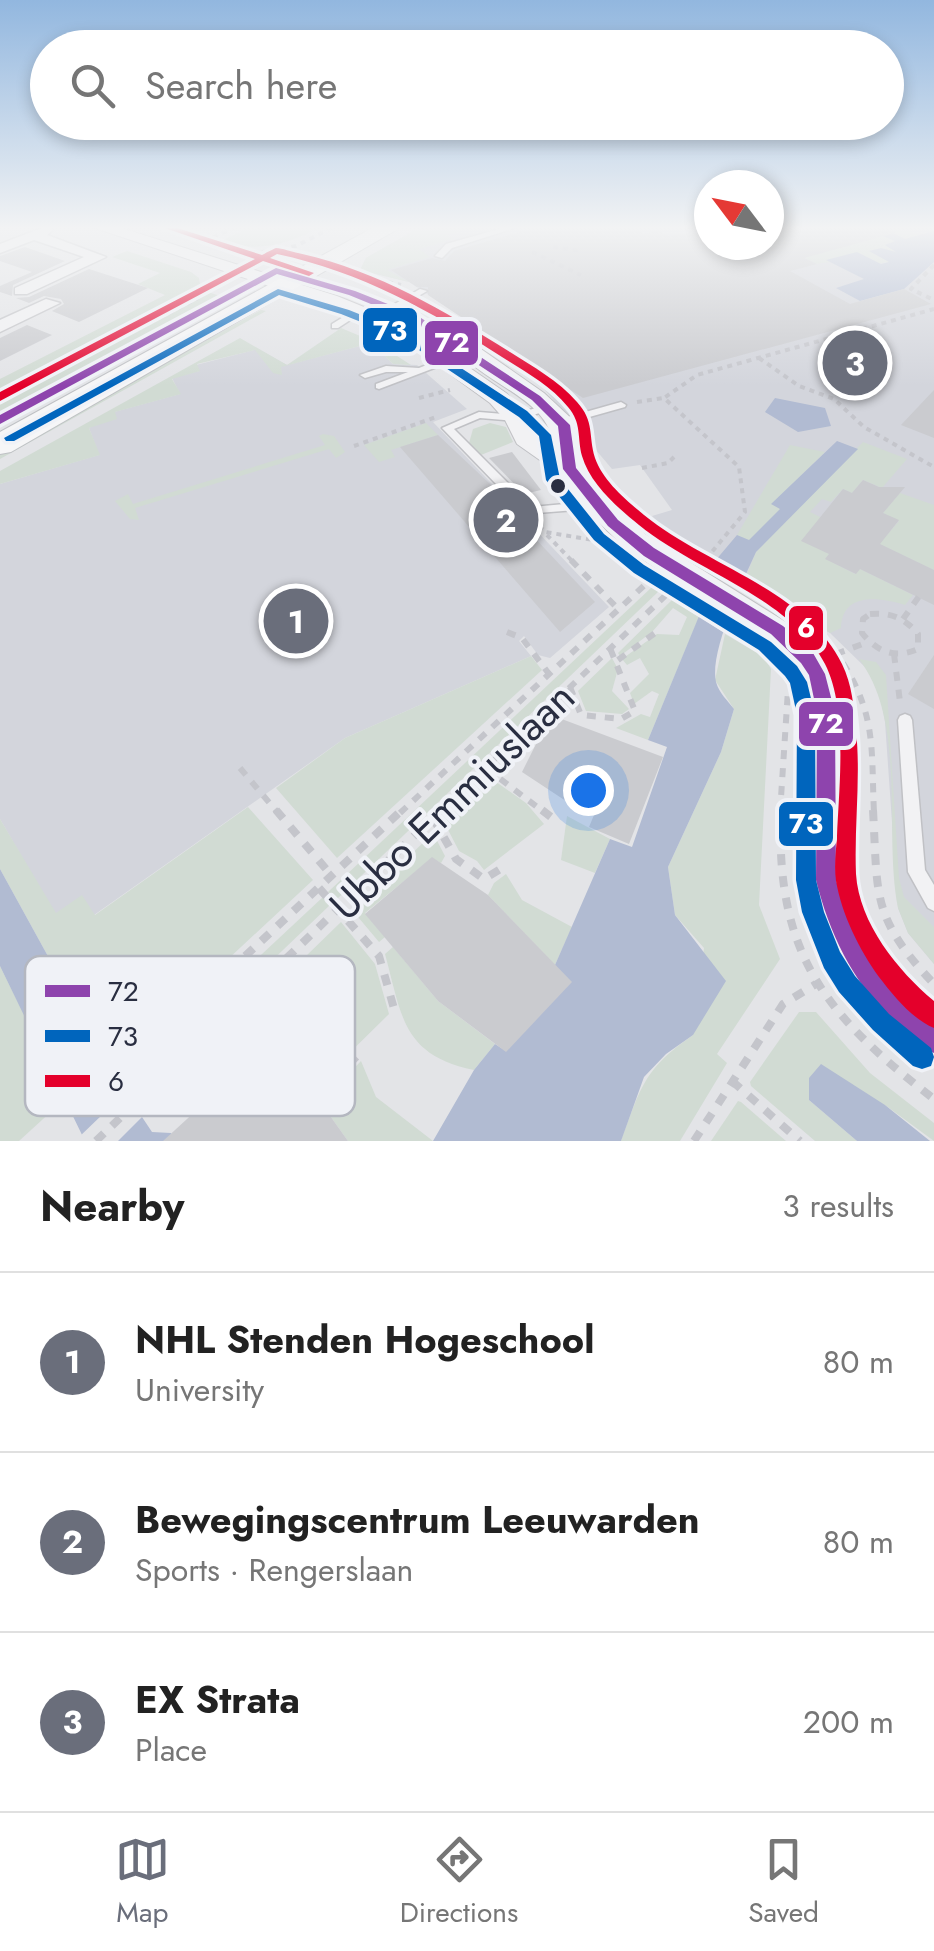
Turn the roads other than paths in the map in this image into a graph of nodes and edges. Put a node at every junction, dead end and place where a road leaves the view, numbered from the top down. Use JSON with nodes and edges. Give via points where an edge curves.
{"nodes":[{"id":1,"x":47,"y":279,"type":"edge"},
{"id":2,"x":255,"y":279,"type":"edge"},
{"id":3,"x":258,"y":279,"type":"edge"},
{"id":4,"x":297,"y":279,"type":"edge"},
{"id":5,"x":308,"y":279,"type":"edge"},
{"id":6,"x":21,"y":291,"type":"junction"},
{"id":7,"x":421,"y":293,"type":"road end"},
{"id":8,"x":0,"y":300,"type":"edge"},
{"id":9,"x":392,"y":308,"type":"junction"},
{"id":10,"x":358,"y":311,"type":"junction"},
{"id":11,"x":335,"y":326,"type":"dead end"},
{"id":12,"x":0,"y":327,"type":"edge"},
{"id":13,"x":467,"y":352,"type":"junction"},
{"id":14,"x":422,"y":369,"type":"junction"},
{"id":15,"x":621,"y":405,"type":"road end"},
{"id":16,"x":554,"y":415,"type":"junction"},
{"id":17,"x":516,"y":418,"type":"junction"},
{"id":18,"x":0,"y":420,"type":"edge"},
{"id":19,"x":0,"y":445,"type":"edge"},
{"id":20,"x":570,"y":469,"type":"junction"},
{"id":21,"x":597,"y":505,"type":"junction"},
{"id":22,"x":904,"y":720,"type":"road end"},
{"id":23,"x":934,"y":902,"type":"edge"},
{"id":24,"x":934,"y":1041,"type":"edge"}],
"edges":[{"from":1,"to":6,"type":"street"},
{"from":2,"to":18,"type":"main road"},
{"from":3,"to":19,"type":"main road"},
{"from":4,"to":10,"type":"street"},
{"from":5,"to":9,"type":"street"},
{"from":6,"to":8,"type":"street"},
{"from":6,"to":12,"type":"street","via":[[52,303]]},
{"from":7,"to":9,"type":"lane"},
{"from":9,"to":13,"type":"street"},
{"from":10,"to":11,"type":"lane"},
{"from":10,"to":13,"type":"street"},
{"from":13,"to":14,"type":"lane"},
{"from":13,"to":16,"type":"street"},
{"from":13,"to":17,"type":"street"},
{"from":14,"to":14,"type":"lane","via":[[403,385],[374,383]]},
{"from":15,"to":16,"type":"lane"},
{"from":16,"to":17,"type":"lane"},
{"from":16,"to":20,"type":"street"},
{"from":17,"to":20,"type":"street","via":[[526,440]]},
{"from":17,"to":21,"type":"lane","via":[[479,416],[447,428],[529,511]]},
{"from":20,"to":21,"type":"street"},
{"from":21,"to":24,"type":"street","via":[[635,541],[794,643],[817,674],[826,713],[826,880],[840,935],[876,990]]},
{"from":22,"to":23,"type":"lane","via":[[916,872]]}]}
